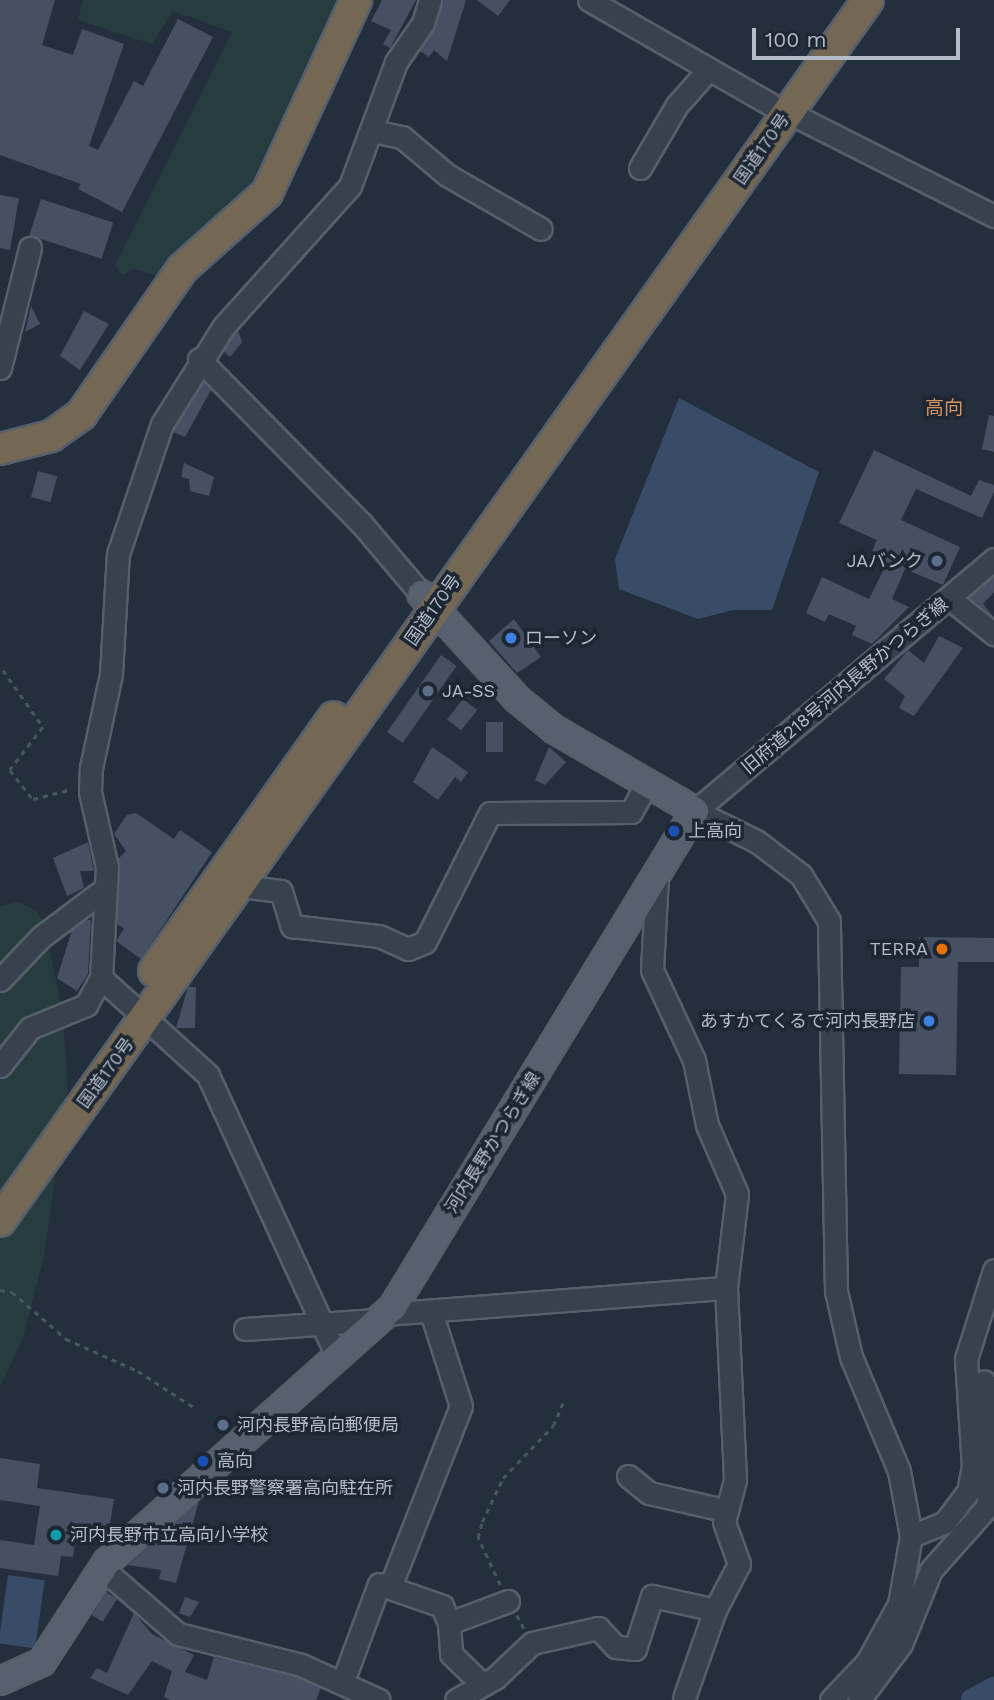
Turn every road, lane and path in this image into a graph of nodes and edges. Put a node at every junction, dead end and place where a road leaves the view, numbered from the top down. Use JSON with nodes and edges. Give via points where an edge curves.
{"nodes":[{"id":1,"x":356,"y":0,"type":"edge"},
{"id":2,"x":430,"y":0,"type":"edge"},
{"id":3,"x":589,"y":0,"type":"edge"},
{"id":4,"x":847,"y":0,"type":"edge"},
{"id":5,"x":868,"y":0,"type":"edge"},
{"id":6,"x":709,"y":69,"type":"junction"},
{"id":7,"x":779,"y":108,"type":"junction"},
{"id":8,"x":373,"y":131,"type":"junction"},
{"id":9,"x":640,"y":167,"type":"dead end"},
{"id":10,"x":994,"y":216,"type":"edge"},
{"id":11,"x":541,"y":229,"type":"dead end"},
{"id":12,"x":30,"y":248,"type":"dead end"},
{"id":13,"x":199,"y":359,"type":"junction"},
{"id":14,"x":0,"y":368,"type":"edge"},
{"id":15,"x":0,"y":449,"type":"edge"},
{"id":16,"x":993,"y":561,"type":"edge"},
{"id":17,"x":949,"y":598,"type":"junction"},
{"id":18,"x":428,"y":601,"type":"junction"},
{"id":19,"x":994,"y":634,"type":"edge"},
{"id":20,"x":3,"y":670,"type":"dead end"},
{"id":21,"x":90,"y":784,"type":"junction"},
{"id":22,"x":646,"y":785,"type":"junction"},
{"id":23,"x":695,"y":811,"type":"junction"},
{"id":24,"x":657,"y":877,"type":"junction"},
{"id":25,"x":240,"y":886,"type":"junction"},
{"id":26,"x":106,"y":888,"type":"junction"},
{"id":27,"x":101,"y":978,"type":"junction"},
{"id":28,"x":0,"y":980,"type":"edge"},
{"id":29,"x":138,"y":1010,"type":"junction"},
{"id":30,"x":0,"y":1066,"type":"edge"},
{"id":31,"x":0,"y":1188,"type":"edge"},
{"id":32,"x":0,"y":1222,"type":"edge"},
{"id":33,"x":994,"y":1270,"type":"edge"},
{"id":34,"x":726,"y":1288,"type":"junction"},
{"id":35,"x":0,"y":1290,"type":"edge"},
{"id":36,"x":432,"y":1315,"type":"junction"},
{"id":37,"x":381,"y":1317,"type":"junction"},
{"id":38,"x":322,"y":1323,"type":"junction"},
{"id":39,"x":245,"y":1329,"type":"dead end"},
{"id":40,"x":337,"y":1356,"type":"junction"},
{"id":41,"x":984,"y":1381,"type":"dead end"},
{"id":42,"x":564,"y":1403,"type":"dead end"},
{"id":43,"x":195,"y":1408,"type":"dead end"},
{"id":44,"x":992,"y":1416,"type":"edge"},
{"id":45,"x":628,"y":1476,"type":"dead end"},
{"id":46,"x":724,"y":1510,"type":"junction"},
{"id":47,"x":911,"y":1536,"type":"junction"},
{"id":48,"x":103,"y":1569,"type":"junction"},
{"id":49,"x":390,"y":1587,"type":"junction"},
{"id":50,"x":508,"y":1601,"type":"junction"},
{"id":51,"x":715,"y":1610,"type":"junction"},
{"id":52,"x":449,"y":1623,"type":"junction"},
{"id":53,"x":532,"y":1643,"type":"junction"},
{"id":54,"x":0,"y":1681,"type":"edge"},
{"id":55,"x":343,"y":1681,"type":"junction"},
{"id":56,"x":482,"y":1684,"type":"junction"},
{"id":57,"x":684,"y":1698,"type":"dead end"},
{"id":58,"x":379,"y":1700,"type":"edge"},
{"id":59,"x":456,"y":1700,"type":"edge"},
{"id":60,"x":831,"y":1700,"type":"edge"},
{"id":61,"x":859,"y":1700,"type":"edge"}],
"edges":[{"from":1,"to":15,"type":"highway","via":[[267,193],[183,269],[81,415],[51,436]]},
{"from":2,"to":8,"type":"street","via":[[423,23],[396,62]]},
{"from":3,"to":6,"type":"street"},
{"from":4,"to":7,"type":"highway","name":"国道170号"},
{"from":5,"to":7,"type":"highway","name":"国道170号"},
{"from":6,"to":7,"type":"street"},
{"from":6,"to":9,"type":"street","via":[[677,105]]},
{"from":7,"to":10,"type":"street"},
{"from":7,"to":18,"type":"highway","name":"国道170号"},
{"from":8,"to":11,"type":"street","via":[[402,137],[447,175]]},
{"from":8,"to":13,"type":"street","via":[[350,186]]},
{"from":12,"to":14,"type":"street"},
{"from":13,"to":18,"type":"street","via":[[361,523]]},
{"from":13,"to":21,"type":"street","via":[[162,424],[127,514],[112,596],[111,674]]},
{"from":16,"to":17,"type":"street","name":"旧府道218号河内長野かつらぎ線"},
{"from":17,"to":19,"type":"street"},
{"from":17,"to":23,"type":"street","name":"旧府道218号河内長野かつらぎ線"},
{"from":18,"to":22,"type":"main road","via":[[517,699]]},
{"from":18,"to":25,"type":"highway","name":"国道170号"},
{"from":18,"to":29,"type":"highway","name":"国道170号"},
{"from":20,"to":21,"type":"path","via":[[43,727],[10,770],[27,796],[41,799]]},
{"from":21,"to":26,"type":"street"},
{"from":22,"to":23,"type":"main road"},
{"from":22,"to":25,"type":"street","via":[[631,812],[490,813],[425,943],[408,949],[379,936],[292,926],[281,891]]},
{"from":23,"to":24,"type":"main road","name":"河内長野かつらぎ線"},
{"from":23,"to":47,"type":"street","via":[[757,841],[801,874],[829,921],[836,1291],[851,1357],[899,1471]]},
{"from":24,"to":34,"type":"street","via":[[652,970],[694,1060],[707,1125],[737,1194]]},
{"from":24,"to":37,"type":"main road","name":"河内長野かつらぎ線"},
{"from":25,"to":29,"type":"highway","name":"国道170号"},
{"from":26,"to":27,"type":"street"},
{"from":26,"to":28,"type":"street","via":[[41,937]]},
{"from":27,"to":29,"type":"street"},
{"from":27,"to":30,"type":"street","via":[[86,1006],[30,1028]]},
{"from":29,"to":31,"type":"highway","name":"国道170号"},
{"from":29,"to":32,"type":"highway","name":"国道170号"},
{"from":29,"to":38,"type":"street","via":[[208,1075]]},
{"from":33,"to":47,"type":"street","via":[[966,1359],[973,1467],[968,1492],[945,1522]]},
{"from":34,"to":36,"type":"street","via":[[450,1307]]},
{"from":34,"to":46,"type":"street","via":[[735,1480]]},
{"from":35,"to":43,"type":"path","via":[[12,1292],[66,1339],[138,1370]]},
{"from":36,"to":37,"type":"street"},
{"from":36,"to":49,"type":"street","via":[[461,1406]]},
{"from":37,"to":38,"type":"street"},
{"from":37,"to":40,"type":"main road","name":"河内長野かつらぎ線"},
{"from":38,"to":39,"type":"street"},
{"from":38,"to":40,"type":"street"},
{"from":40,"to":48,"type":"main road","name":"河内長野かつらぎ線"},
{"from":41,"to":44,"type":"street"},
{"from":42,"to":50,"type":"path","via":[[553,1426],[503,1478],[482,1522],[478,1538]]},
{"from":44,"to":61,"type":"street","via":[[987,1507],[931,1570],[901,1644]]},
{"from":45,"to":46,"type":"street","via":[[649,1493]]},
{"from":46,"to":51,"type":"street","via":[[739,1564]]},
{"from":47,"to":60,"type":"street","via":[[899,1604],[867,1662]]},
{"from":48,"to":54,"type":"main road","name":"河内長野かつらぎ線","via":[[42,1662]]},
{"from":48,"to":55,"type":"street","via":[[178,1634]]},
{"from":49,"to":52,"type":"street","via":[[442,1606]]},
{"from":49,"to":55,"type":"street","via":[[379,1584]]},
{"from":50,"to":52,"type":"street"},
{"from":50,"to":53,"type":"path"},
{"from":51,"to":53,"type":"street","via":[[652,1597],[635,1649],[616,1647],[598,1628]]},
{"from":51,"to":57,"type":"street"},
{"from":52,"to":56,"type":"street","via":[[451,1654]]},
{"from":53,"to":56,"type":"street"},
{"from":55,"to":58,"type":"street"},
{"from":56,"to":59,"type":"street"}]}
